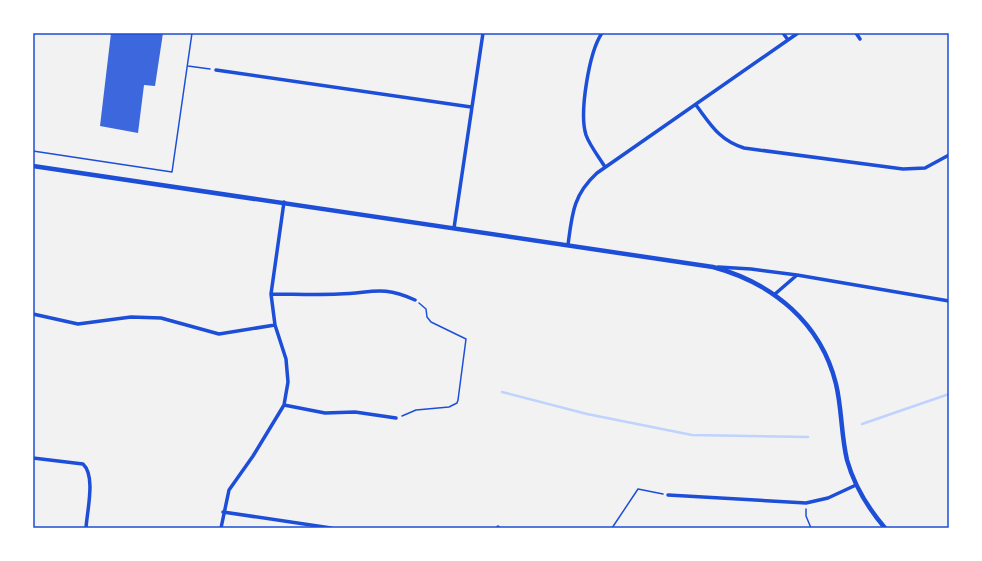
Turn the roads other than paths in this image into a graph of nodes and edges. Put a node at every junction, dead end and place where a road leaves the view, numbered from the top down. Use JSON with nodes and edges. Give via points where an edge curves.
{"nodes":[{"id":1,"x":483,"y":33,"type":"edge"},
{"id":2,"x":602,"y":33,"type":"edge"},
{"id":3,"x":783,"y":33,"type":"edge"},
{"id":4,"x":798,"y":33,"type":"edge"},
{"id":5,"x":856,"y":33,"type":"edge"},
{"id":6,"x":860,"y":38,"type":"dead end"},
{"id":7,"x":788,"y":40,"type":"junction"},
{"id":8,"x":216,"y":70,"type":"road end"},
{"id":9,"x":696,"y":105,"type":"junction"},
{"id":10,"x":471,"y":107,"type":"junction"},
{"id":11,"x":949,"y":155,"type":"edge"},
{"id":12,"x":33,"y":166,"type":"edge"},
{"id":13,"x":606,"y":167,"type":"junction"},
{"id":14,"x":284,"y":202,"type":"junction"},
{"id":15,"x":454,"y":228,"type":"junction"},
{"id":16,"x":568,"y":245,"type":"junction"},
{"id":17,"x":713,"y":267,"type":"junction"},
{"id":18,"x":797,"y":275,"type":"junction"},
{"id":19,"x":271,"y":294,"type":"junction"},
{"id":20,"x":775,"y":294,"type":"junction"},
{"id":21,"x":415,"y":300,"type":"road end"},
{"id":22,"x":949,"y":301,"type":"edge"},
{"id":23,"x":33,"y":314,"type":"edge"},
{"id":24,"x":275,"y":325,"type":"junction"},
{"id":25,"x":284,"y":406,"type":"junction"},
{"id":26,"x":396,"y":418,"type":"road end"},
{"id":27,"x":33,"y":458,"type":"edge"},
{"id":28,"x":856,"y":484,"type":"junction"},
{"id":29,"x":668,"y":495,"type":"road end"},
{"id":30,"x":223,"y":512,"type":"junction"},
{"id":31,"x":86,"y":528,"type":"edge"},
{"id":32,"x":221,"y":528,"type":"edge"},
{"id":33,"x":331,"y":528,"type":"edge"},
{"id":34,"x":885,"y":528,"type":"edge"}],
"edges":[{"from":1,"to":10,"type":"street"},
{"from":2,"to":13,"type":"street","via":[[591,59],[583,119],[587,137]]},
{"from":3,"to":7,"type":"street"},
{"from":4,"to":7,"type":"street"},
{"from":5,"to":6,"type":"street"},
{"from":7,"to":9,"type":"street"},
{"from":8,"to":10,"type":"street"},
{"from":9,"to":11,"type":"street","via":[[722,138],[744,148],[903,170],[925,168]]},
{"from":9,"to":13,"type":"street"},
{"from":10,"to":15,"type":"street"},
{"from":12,"to":14,"type":"street"},
{"from":13,"to":16,"type":"street","via":[[590,180],[577,198],[573,208]]},
{"from":14,"to":15,"type":"street"},
{"from":14,"to":19,"type":"street"},
{"from":15,"to":16,"type":"street"},
{"from":16,"to":17,"type":"street"},
{"from":17,"to":18,"type":"street"},
{"from":17,"to":20,"type":"street","via":[[744,277]]},
{"from":18,"to":20,"type":"street"},
{"from":18,"to":22,"type":"street"},
{"from":19,"to":21,"type":"street","via":[[339,294],[384,290],[397,292]]},
{"from":19,"to":24,"type":"street"},
{"from":20,"to":28,"type":"street","via":[[816,334],[830,360],[837,386],[847,459]]},
{"from":23,"to":24,"type":"street","via":[[78,324],[130,317],[161,318],[219,334]]},
{"from":24,"to":25,"type":"street","via":[[286,360],[288,382]]},
{"from":25,"to":26,"type":"street","via":[[325,413],[355,412]]},
{"from":25,"to":30,"type":"street","via":[[229,490]]},
{"from":27,"to":31,"type":"street","via":[[83,464],[88,469],[91,479]]},
{"from":28,"to":29,"type":"street","via":[[828,498],[806,503]]},
{"from":28,"to":34,"type":"street","via":[[873,514]]},
{"from":30,"to":32,"type":"street"},
{"from":30,"to":33,"type":"street"}]}
